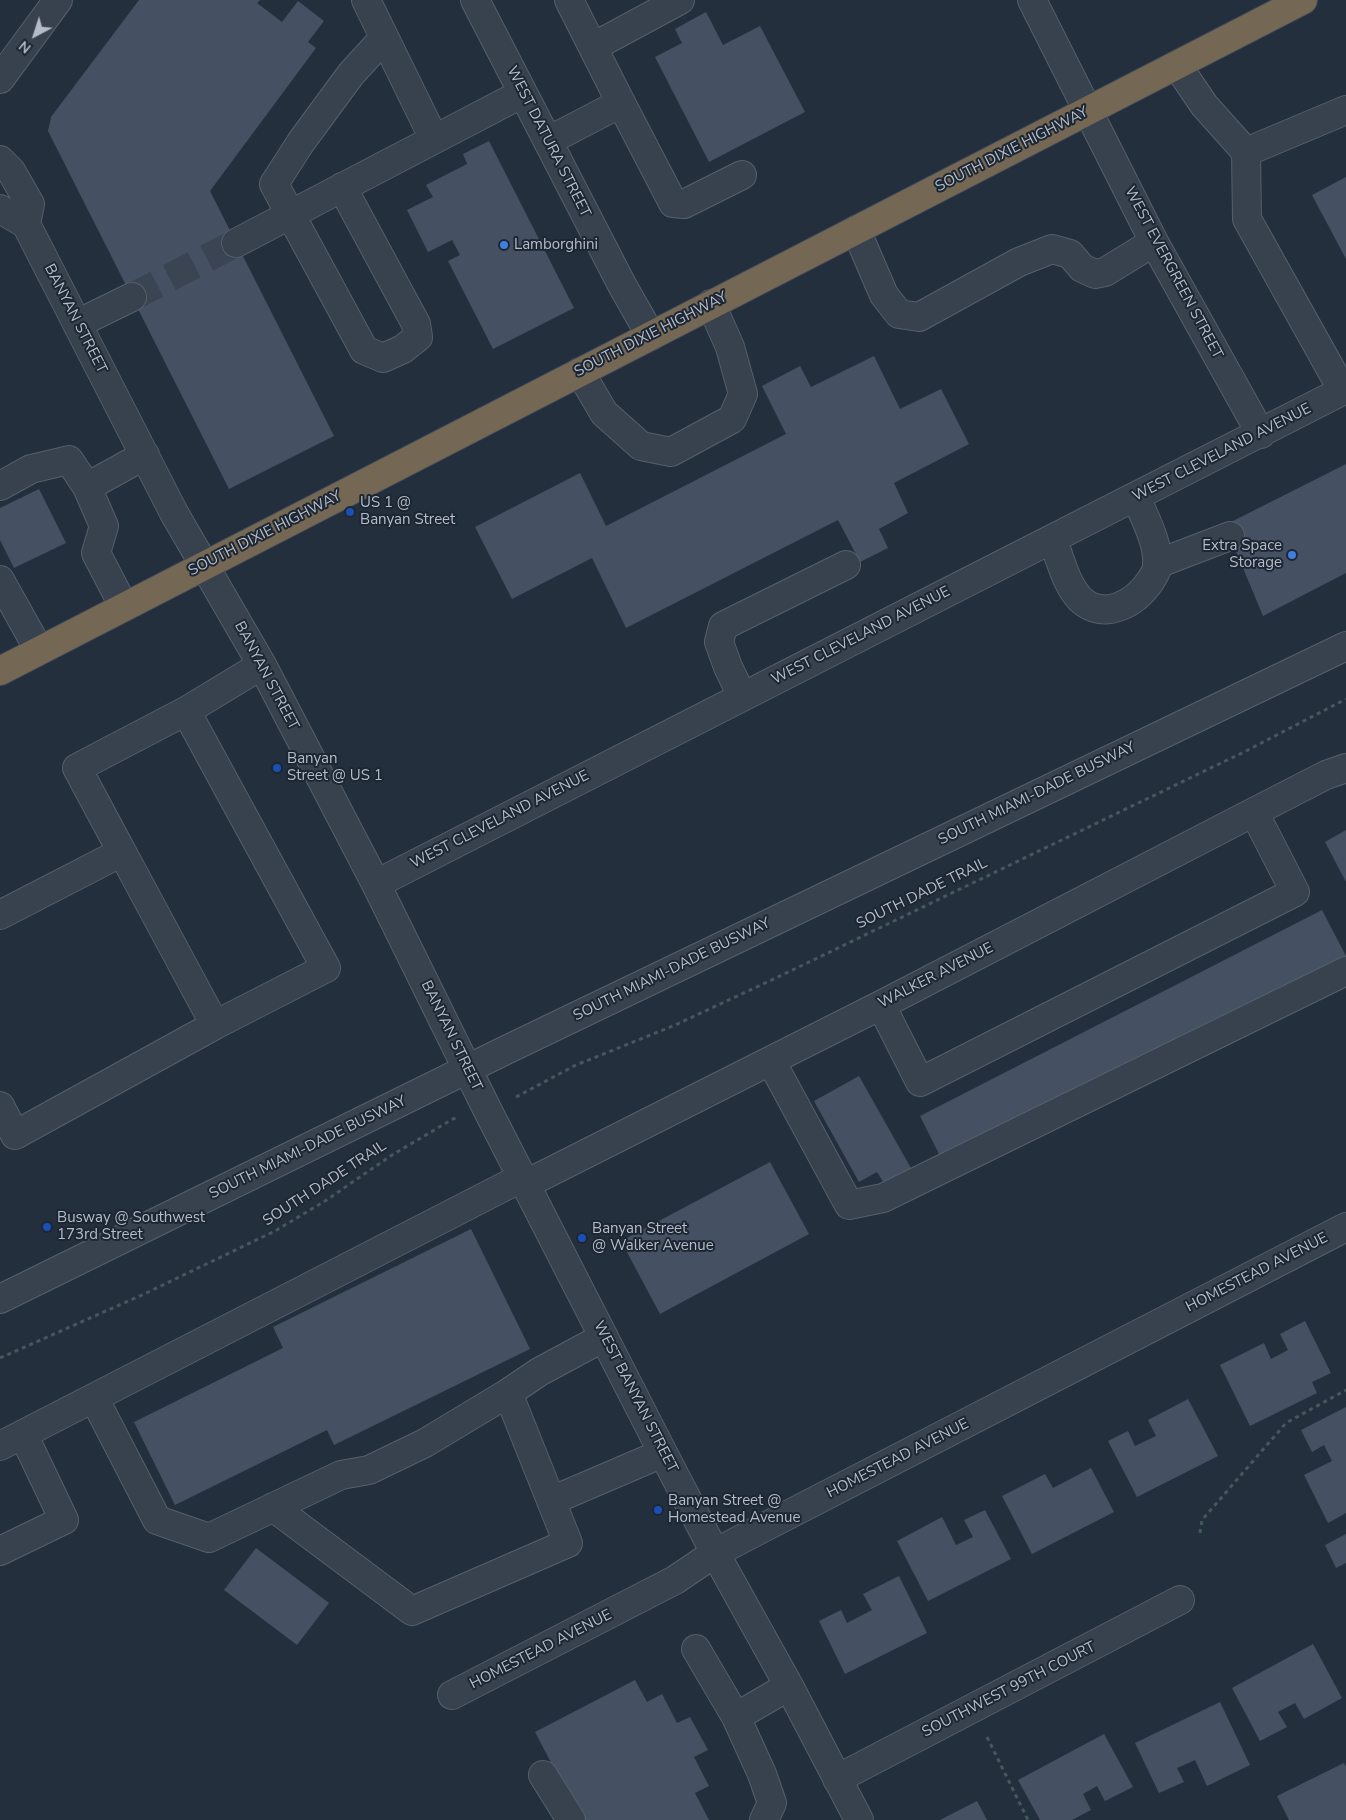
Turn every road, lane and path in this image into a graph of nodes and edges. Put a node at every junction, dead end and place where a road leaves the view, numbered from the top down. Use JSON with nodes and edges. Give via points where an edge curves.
{"nodes":[{"id":1,"x":58,"y":0,"type":"edge"},
{"id":2,"x":366,"y":0,"type":"edge"},
{"id":3,"x":475,"y":0,"type":"edge"},
{"id":4,"x":569,"y":0,"type":"edge"},
{"id":5,"x":680,"y":0,"type":"edge"},
{"id":6,"x":1032,"y":0,"type":"edge"},
{"id":7,"x":1303,"y":0,"type":"edge"},
{"id":8,"x":384,"y":38,"type":"junction"},
{"id":9,"x":593,"y":47,"type":"junction"},
{"id":10,"x":1177,"y":65,"type":"junction"},
{"id":11,"x":0,"y":79,"type":"edge"},
{"id":12,"x":523,"y":92,"type":"junction"},
{"id":13,"x":621,"y":103,"type":"junction"},
{"id":14,"x":1089,"y":110,"type":"junction"},
{"id":15,"x":1346,"y":110,"type":"edge"},
{"id":16,"x":434,"y":139,"type":"junction"},
{"id":17,"x":548,"y":141,"type":"junction"},
{"id":18,"x":1246,"y":152,"type":"junction"},
{"id":19,"x":0,"y":160,"type":"edge"},
{"id":20,"x":742,"y":175,"type":"dead end"},
{"id":21,"x":342,"y":187,"type":"junction"},
{"id":22,"x":0,"y":209,"type":"edge"},
{"id":23,"x":290,"y":214,"type":"junction"},
{"id":24,"x":26,"y":224,"type":"junction"},
{"id":25,"x":856,"y":230,"type":"junction"},
{"id":26,"x":1154,"y":242,"type":"junction"},
{"id":27,"x":236,"y":243,"type":"tunnel mouth"},
{"id":28,"x":132,"y":297,"type":"tunnel mouth"},
{"id":29,"x":712,"y":304,"type":"junction"},
{"id":30,"x":77,"y":324,"type":"junction"},
{"id":31,"x":651,"y":336,"type":"junction"},
{"id":32,"x":580,"y":372,"type":"junction"},
{"id":33,"x":1345,"y":390,"type":"edge"},
{"id":34,"x":1261,"y":434,"type":"junction"},
{"id":35,"x":145,"y":455,"type":"junction"},
{"id":36,"x":0,"y":486,"type":"edge"},
{"id":37,"x":87,"y":488,"type":"junction"},
{"id":38,"x":1136,"y":497,"type":"junction"},
{"id":39,"x":1230,"y":536,"type":"dead end"},
{"id":40,"x":1053,"y":540,"type":"junction"},
{"id":41,"x":1157,"y":564,"type":"junction"},
{"id":42,"x":205,"y":565,"type":"junction"},
{"id":43,"x":846,"y":565,"type":"dead end"},
{"id":44,"x":0,"y":580,"type":"edge"},
{"id":45,"x":124,"y":607,"type":"junction"},
{"id":46,"x":1346,"y":646,"type":"edge"},
{"id":47,"x":39,"y":650,"type":"junction"},
{"id":48,"x":262,"y":665,"type":"junction"},
{"id":49,"x":0,"y":670,"type":"edge"},
{"id":50,"x":742,"y":696,"type":"junction"},
{"id":51,"x":1346,"y":699,"type":"edge"},
{"id":52,"x":186,"y":711,"type":"junction"},
{"id":53,"x":1346,"y":768,"type":"edge"},
{"id":54,"x":1254,"y":812,"type":"junction"},
{"id":55,"x":122,"y":852,"type":"junction"},
{"id":56,"x":376,"y":884,"type":"junction"},
{"id":57,"x":0,"y":915,"type":"edge"},
{"id":58,"x":1346,"y":971,"type":"edge"},
{"id":59,"x":882,"y":1005,"type":"junction"},
{"id":60,"x":214,"y":1025,"type":"junction"},
{"id":61,"x":771,"y":1061,"type":"junction"},
{"id":62,"x":468,"y":1070,"type":"junction"},
{"id":63,"x":512,"y":1100,"type":"dead end"},
{"id":64,"x":0,"y":1106,"type":"edge"},
{"id":65,"x":462,"y":1116,"type":"dead end"},
{"id":66,"x":524,"y":1181,"type":"junction"},
{"id":67,"x":1346,"y":1227,"type":"edge"},
{"id":68,"x":0,"y":1299,"type":"edge"},
{"id":69,"x":604,"y":1336,"type":"junction"},
{"id":70,"x":0,"y":1358,"type":"edge"},
{"id":71,"x":1346,"y":1390,"type":"edge"},
{"id":72,"x":508,"y":1393,"type":"junction"},
{"id":73,"x":94,"y":1398,"type":"junction"},
{"id":74,"x":12,"y":1440,"type":"edge"},
{"id":75,"x":664,"y":1453,"type":"junction"},
{"id":76,"x":551,"y":1501,"type":"junction"},
{"id":77,"x":273,"y":1507,"type":"junction"},
{"id":78,"x":1200,"y":1533,"type":"dead end"},
{"id":79,"x":0,"y":1551,"type":"edge"},
{"id":80,"x":715,"y":1553,"type":"junction"},
{"id":81,"x":1180,"y":1600,"type":"dead end"},
{"id":82,"x":696,"y":1649,"type":"dead end"},
{"id":83,"x":789,"y":1686,"type":"junction"},
{"id":84,"x":452,"y":1695,"type":"dead end"},
{"id":85,"x":736,"y":1717,"type":"junction"},
{"id":86,"x":987,"y":1736,"type":"dead end"},
{"id":87,"x":543,"y":1775,"type":"dead end"},
{"id":88,"x":837,"y":1779,"type":"junction"},
{"id":89,"x":571,"y":1820,"type":"edge"},
{"id":90,"x":764,"y":1820,"type":"edge"},
{"id":91,"x":859,"y":1820,"type":"edge"},
{"id":92,"x":1028,"y":1820,"type":"edge"}],
"edges":[{"from":1,"to":11,"type":"street"},
{"from":2,"to":8,"type":"street"},
{"from":3,"to":12,"type":"street","name":"WEST DATURA STREET"},
{"from":4,"to":9,"type":"street"},
{"from":5,"to":9,"type":"street"},
{"from":6,"to":14,"type":"street","name":"WEST EVERGREEN STREET"},
{"from":7,"to":10,"type":"highway","name":"SOUTH DIXIE HIGHWAY"},
{"from":8,"to":16,"type":"street"},
{"from":8,"to":23,"type":"street","via":[[351,74],[274,184]]},
{"from":9,"to":13,"type":"street"},
{"from":10,"to":14,"type":"highway","name":"SOUTH DIXIE HIGHWAY"},
{"from":10,"to":18,"type":"street","via":[[1204,105]]},
{"from":12,"to":16,"type":"street"},
{"from":12,"to":17,"type":"street","name":"WEST DATURA STREET"},
{"from":13,"to":17,"type":"street"},
{"from":13,"to":20,"type":"street","via":[[673,203],[684,204]]},
{"from":14,"to":25,"type":"highway","name":"SOUTH DIXIE HIGHWAY"},
{"from":14,"to":26,"type":"street","name":"WEST EVERGREEN STREET"},
{"from":15,"to":18,"type":"street"},
{"from":16,"to":21,"type":"street"},
{"from":17,"to":31,"type":"street","name":"WEST DATURA STREET"},
{"from":18,"to":33,"type":"street","via":[[1247,219]]},
{"from":19,"to":24,"type":"street","via":[[11,171],[30,204]]},
{"from":21,"to":23,"type":"street"},
{"from":21,"to":23,"type":"street","via":[[416,324],[418,337],[403,349],[383,358],[364,350]]},
{"from":22,"to":24,"type":"street"},
{"from":23,"to":27,"type":"street"},
{"from":24,"to":30,"type":"street","name":"BANYAN STREET"},
{"from":25,"to":26,"type":"street","via":[[884,295],[899,314],[919,316],[1019,262],[1052,249],[1070,254],[1082,268],[1095,274],[1105,272]]},
{"from":25,"to":29,"type":"highway","name":"SOUTH DIXIE HIGHWAY"},
{"from":26,"to":34,"type":"street","name":"WEST EVERGREEN STREET"},
{"from":28,"to":30,"type":"street"},
{"from":29,"to":31,"type":"highway","name":"SOUTH DIXIE HIGHWAY"},
{"from":29,"to":32,"type":"street","via":[[730,346],[743,394],[732,419],[670,452],[641,446],[604,413]]},
{"from":30,"to":35,"type":"street","name":"BANYAN STREET"},
{"from":31,"to":32,"type":"highway","name":"SOUTH DIXIE HIGHWAY"},
{"from":32,"to":42,"type":"highway","name":"SOUTH DIXIE HIGHWAY"},
{"from":33,"to":34,"type":"street","name":"WEST CLEVELAND AVENUE"},
{"from":34,"to":38,"type":"street","name":"WEST CLEVELAND AVENUE"},
{"from":35,"to":37,"type":"street"},
{"from":35,"to":42,"type":"street","name":"BANYAN STREET"},
{"from":36,"to":37,"type":"street","via":[[31,469],[69,460]]},
{"from":37,"to":45,"type":"street","via":[[104,526],[96,553]]},
{"from":38,"to":40,"type":"street","name":"WEST CLEVELAND AVENUE"},
{"from":38,"to":41,"type":"street","via":[[1157,551]]},
{"from":39,"to":41,"type":"street"},
{"from":40,"to":41,"type":"street","via":[[1070,584],[1080,599],[1094,608],[1110,609],[1137,598],[1157,570]]},
{"from":40,"to":50,"type":"street","name":"WEST CLEVELAND AVENUE"},
{"from":42,"to":45,"type":"highway","name":"SOUTH DIXIE HIGHWAY"},
{"from":42,"to":48,"type":"street","name":"BANYAN STREET"},
{"from":43,"to":50,"type":"street","via":[[723,626],[719,642]]},
{"from":44,"to":47,"type":"street"},
{"from":45,"to":47,"type":"highway","name":"SOUTH DIXIE HIGHWAY"},
{"from":46,"to":62,"type":"street","name":"SOUTH MIAMI-DADE BUSWAY"},
{"from":47,"to":49,"type":"highway","name":"SOUTH DIXIE HIGHWAY"},
{"from":48,"to":52,"type":"street"},
{"from":48,"to":56,"type":"street","name":"BANYAN STREET"},
{"from":50,"to":56,"type":"street","name":"WEST CLEVELAND AVENUE"},
{"from":51,"to":63,"type":"path","name":"SOUTH DADE TRAIL","via":[[1246,751],[778,977],[674,1026],[576,1066]]},
{"from":52,"to":55,"type":"street","via":[[77,768]]},
{"from":52,"to":60,"type":"street","via":[[326,968]]},
{"from":53,"to":54,"type":"street","name":"WALKER AVENUE"},
{"from":54,"to":59,"type":"street","name":"WALKER AVENUE"},
{"from":54,"to":59,"type":"street","via":[[1295,892],[920,1082]]},
{"from":55,"to":57,"type":"street"},
{"from":55,"to":60,"type":"street"},
{"from":56,"to":62,"type":"street","name":"BANYAN STREET"},
{"from":58,"to":61,"type":"street","via":[[883,1198],[849,1204]]},
{"from":59,"to":61,"type":"street","name":"WALKER AVENUE"},
{"from":60,"to":64,"type":"street","via":[[15,1134]]},
{"from":61,"to":66,"type":"street","name":"WALKER AVENUE"},
{"from":62,"to":66,"type":"street","name":"BANYAN STREET"},
{"from":62,"to":68,"type":"street","name":"SOUTH MIAMI-DADE BUSWAY"},
{"from":65,"to":70,"type":"path","name":"SOUTH DADE TRAIL","via":[[392,1155],[275,1231]]},
{"from":66,"to":69,"type":"street","name":"WEST BANYAN STREET"},
{"from":66,"to":73,"type":"street","name":"WALKER AVENUE"},
{"from":67,"to":80,"type":"street","name":"HOMESTEAD AVENUE"},
{"from":69,"to":72,"type":"street"},
{"from":69,"to":75,"type":"street","name":"WEST BANYAN STREET"},
{"from":71,"to":78,"type":"path","via":[[1286,1423],[1202,1520]]},
{"from":72,"to":76,"type":"street"},
{"from":72,"to":77,"type":"street","via":[[425,1442],[369,1470],[341,1476]]},
{"from":73,"to":74,"type":"street","name":"WALKER AVENUE"},
{"from":73,"to":77,"type":"street","via":[[156,1520],[209,1538]]},
{"from":74,"to":79,"type":"street","via":[[64,1520]]},
{"from":75,"to":76,"type":"street"},
{"from":75,"to":80,"type":"street","name":"WEST BANYAN STREET"},
{"from":76,"to":77,"type":"street","via":[[568,1543],[412,1611]]},
{"from":80,"to":83,"type":"street","name":"WEST BANYAN STREET"},
{"from":80,"to":84,"type":"street","name":"HOMESTEAD AVENUE","via":[[675,1580]]},
{"from":81,"to":88,"type":"street","name":"SOUTHWEST 99TH COURT"},
{"from":82,"to":85,"type":"street"},
{"from":83,"to":85,"type":"street"},
{"from":83,"to":88,"type":"street","name":"WEST BANYAN STREET"},
{"from":85,"to":90,"type":"street","via":[[772,1803]]},
{"from":86,"to":92,"type":"path"},
{"from":87,"to":89,"type":"street"},
{"from":88,"to":91,"type":"street","name":"WEST BANYAN STREET"}]}
